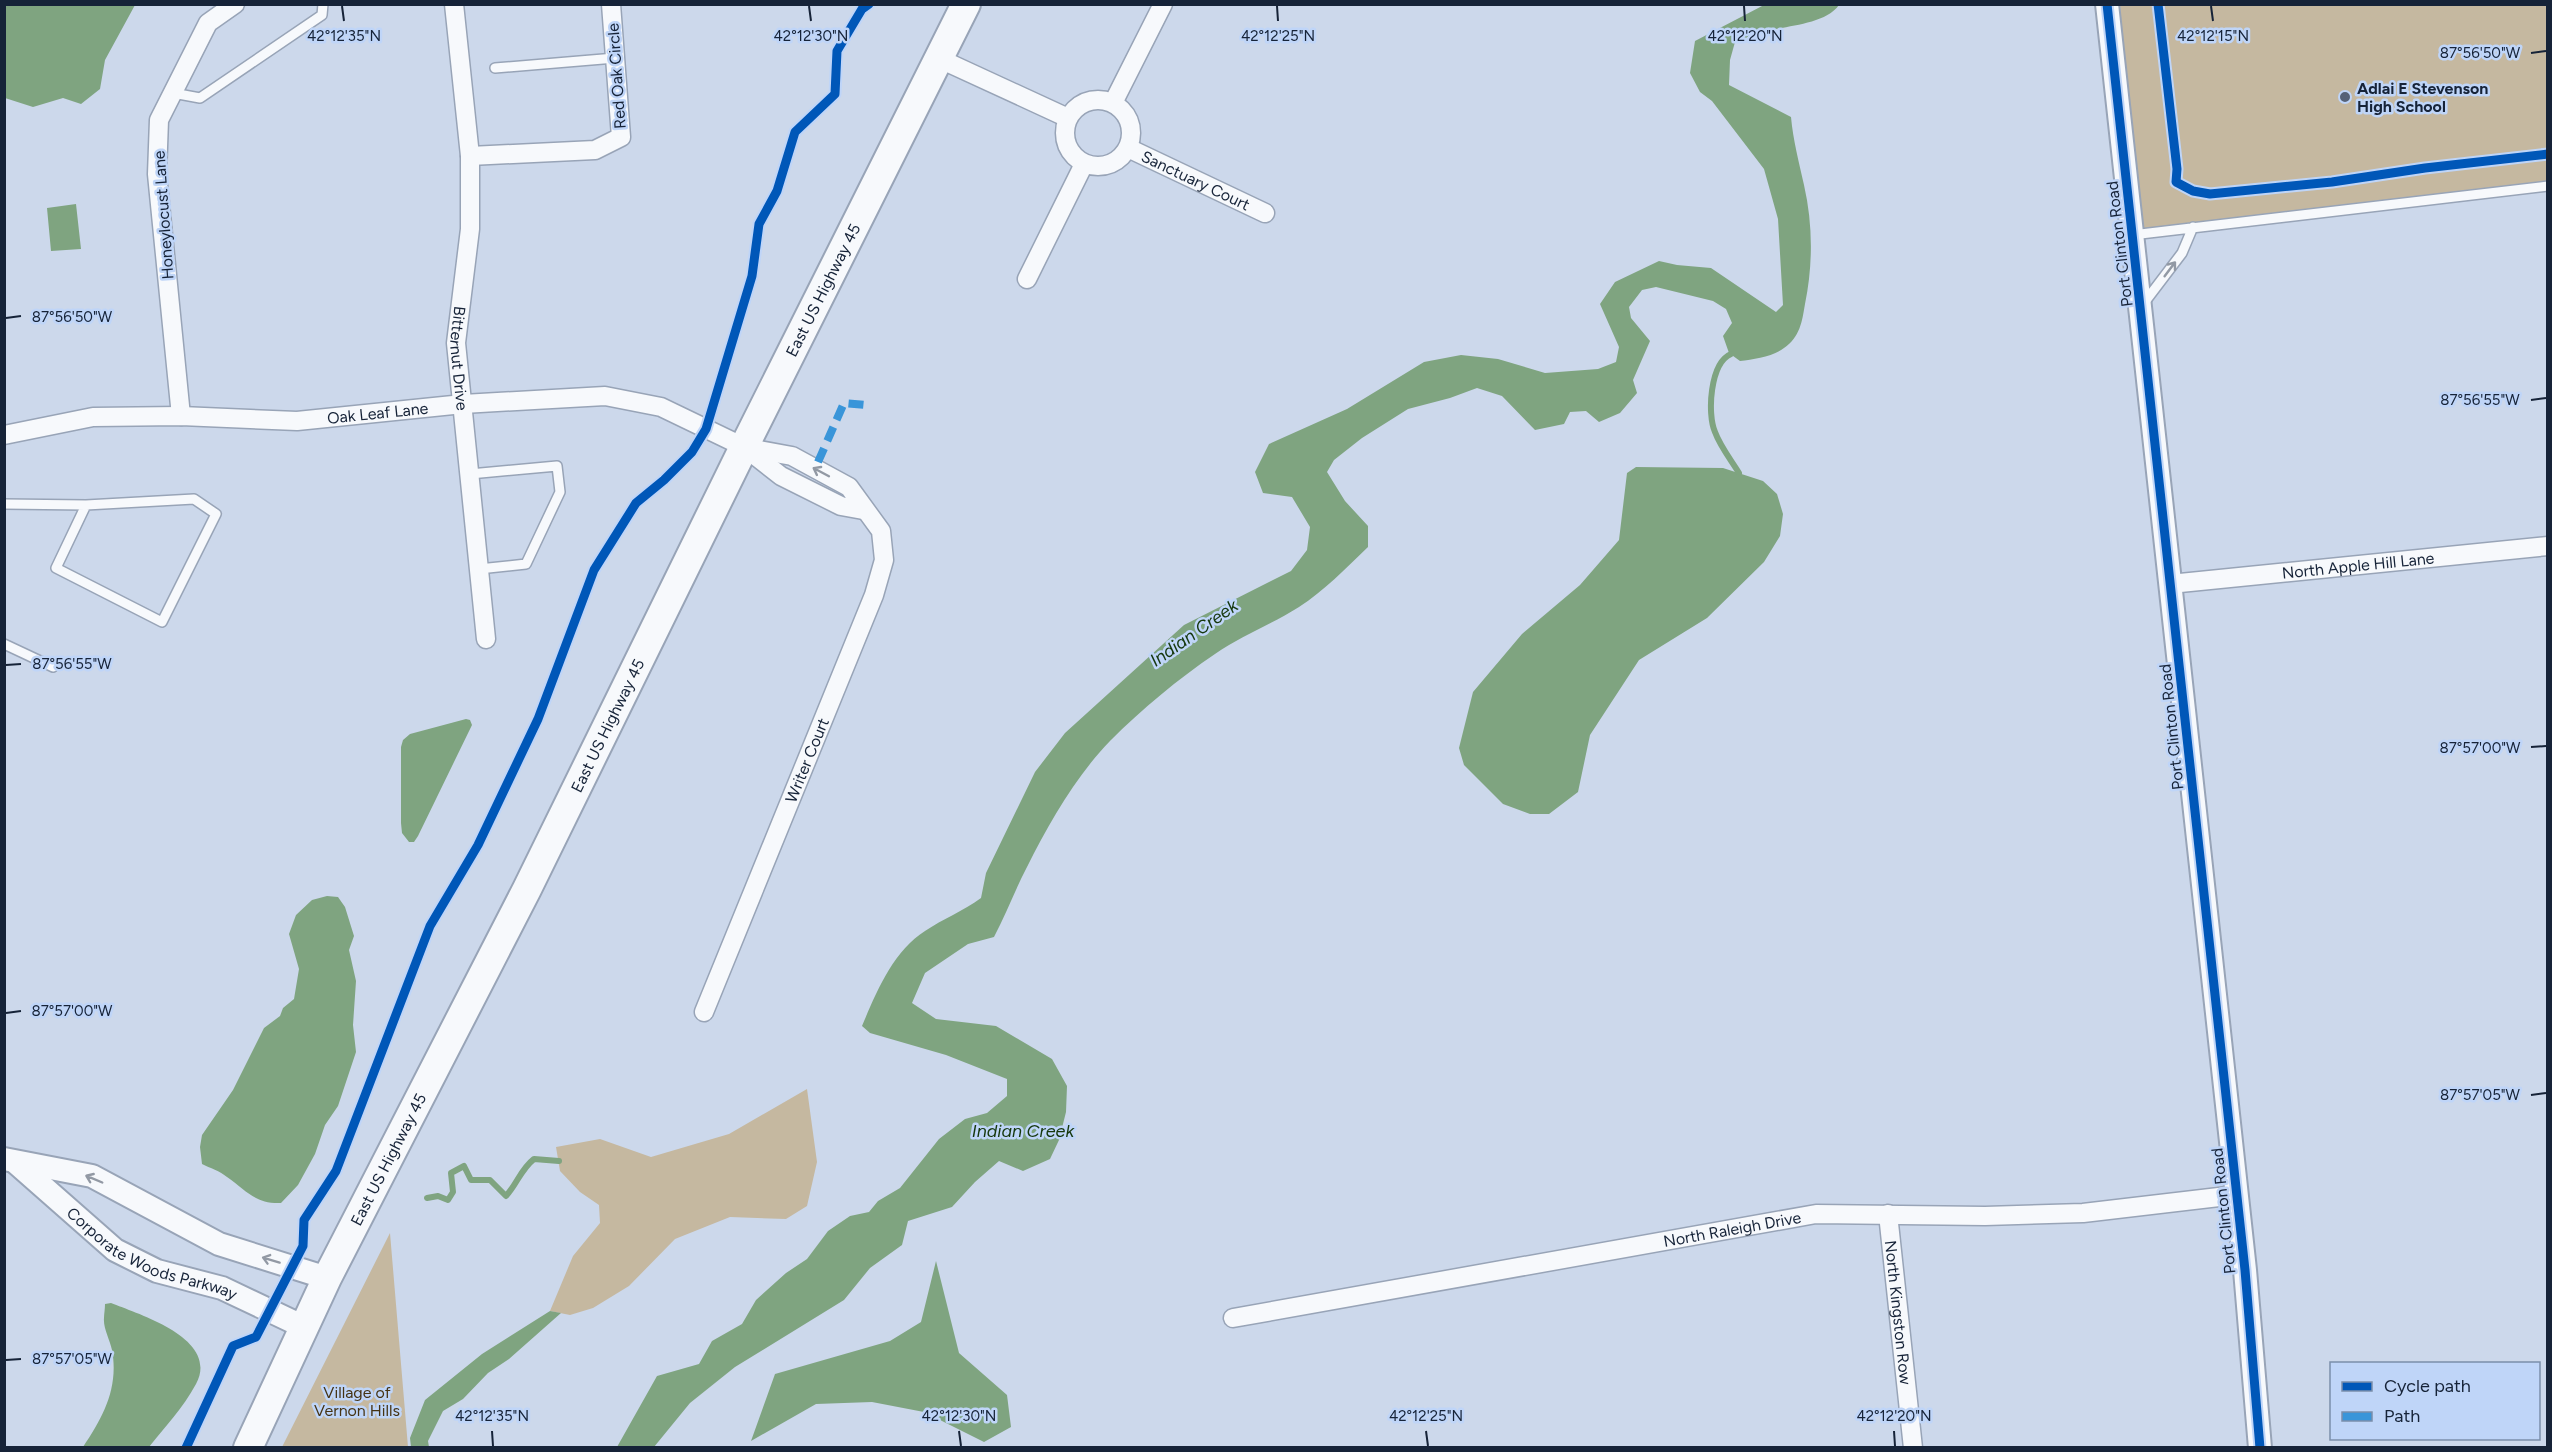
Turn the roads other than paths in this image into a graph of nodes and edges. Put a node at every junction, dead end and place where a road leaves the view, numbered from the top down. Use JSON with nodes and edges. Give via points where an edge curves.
{"nodes":[{"id":1,"x":235,"y":4,"type":"edge"},
{"id":2,"x":323,"y":4,"type":"edge"},
{"id":3,"x":454,"y":4,"type":"edge"},
{"id":4,"x":611,"y":4,"type":"edge"},
{"id":5,"x":966,"y":4,"type":"edge"},
{"id":6,"x":1163,"y":4,"type":"edge"},
{"id":7,"x":2107,"y":4,"type":"edge"},
{"id":8,"x":615,"y":58,"type":"junction"},
{"id":9,"x":940,"y":59,"type":"junction"},
{"id":10,"x":495,"y":68,"type":"dead end"},
{"id":11,"x":172,"y":93,"type":"junction"},
{"id":12,"x":1113,"y":103,"type":"junction"},
{"id":13,"x":1068,"y":118,"type":"junction"},
{"id":14,"x":1128,"y":148,"type":"junction"},
{"id":15,"x":470,"y":156,"type":"junction"},
{"id":16,"x":1084,"y":164,"type":"junction"},
{"id":17,"x":2547,"y":186,"type":"edge"},
{"id":18,"x":1265,"y":213,"type":"dead end"},
{"id":19,"x":2193,"y":227,"type":"junction"},
{"id":20,"x":2132,"y":235,"type":"junction"},
{"id":21,"x":1027,"y":279,"type":"dead end"},
{"id":22,"x":2141,"y":306,"type":"junction"},
{"id":23,"x":463,"y":404,"type":"junction"},
{"id":24,"x":181,"y":416,"type":"junction"},
{"id":25,"x":4,"y":435,"type":"edge"},
{"id":26,"x":744,"y":447,"type":"junction"},
{"id":27,"x":470,"y":474,"type":"junction"},
{"id":28,"x":4,"y":504,"type":"edge"},
{"id":29,"x":86,"y":505,"type":"junction"},
{"id":30,"x":2547,"y":546,"type":"edge"},
{"id":31,"x":479,"y":569,"type":"junction"},
{"id":32,"x":2170,"y":584,"type":"junction"},
{"id":33,"x":486,"y":639,"type":"dead end"},
{"id":34,"x":4,"y":644,"type":"edge"},
{"id":35,"x":54,"y":667,"type":"dead end"},
{"id":36,"x":704,"y":1012,"type":"dead end"},
{"id":37,"x":9,"y":1160,"type":"edge"},
{"id":38,"x":2236,"y":1195,"type":"junction"},
{"id":39,"x":1888,"y":1214,"type":"junction"},
{"id":40,"x":327,"y":1278,"type":"junction"},
{"id":41,"x":1233,"y":1318,"type":"dead end"},
{"id":42,"x":304,"y":1327,"type":"junction"},
{"id":43,"x":248,"y":1448,"type":"edge"},
{"id":44,"x":1913,"y":1448,"type":"edge"},
{"id":45,"x":2260,"y":1448,"type":"edge"}],
"edges":[{"from":1,"to":11,"type":"street","name":"Honeylocust Lane","via":[[207,22]]},
{"from":2,"to":11,"type":"lane","via":[[322,15],[200,98]]},
{"from":3,"to":15,"type":"street","name":"Bitternut Drive"},
{"from":4,"to":8,"type":"street","name":"Red Oak Circle"},
{"from":5,"to":9,"type":"main road","name":"East US Highway 45"},
{"from":6,"to":12,"type":"street"},
{"from":7,"to":20,"type":"street","name":"Port Clinton Road"},
{"from":8,"to":10,"type":"lane"},
{"from":8,"to":15,"type":"street","name":"Red Oak Circle","via":[[621,138],[595,150]]},
{"from":9,"to":13,"type":"street"},
{"from":9,"to":26,"type":"main road","name":"East US Highway 45"},
{"from":11,"to":24,"type":"street","name":"Honeylocust Lane","via":[[159,120],[157,174]]},
{"from":12,"to":13,"type":"street","via":[[1092,100]]},
{"from":12,"to":14,"type":"street","name":"Sanctuary Court","via":[[1129,119],[1132,130]]},
{"from":13,"to":16,"type":"street","via":[[1065,129],[1069,149]]},
{"from":14,"to":16,"type":"street","name":"Sanctuary Court","via":[[1107,165]]},
{"from":14,"to":18,"type":"street","name":"Sanctuary Court"},
{"from":15,"to":23,"type":"street","name":"Bitternut Drive","via":[[470,229],[456,343]]},
{"from":16,"to":21,"type":"street"},
{"from":17,"to":19,"type":"lane"},
{"from":19,"to":20,"type":"lane"},
{"from":22,"to":19,"type":"lane","one_way":true,"via":[[2182,253]]},
{"from":20,"to":22,"type":"street","name":"Port Clinton Road"},
{"from":22,"to":32,"type":"street","name":"Port Clinton Road"},
{"from":23,"to":24,"type":"street","name":"Oak Leaf Lane","via":[[297,421]]},
{"from":23,"to":26,"type":"street","name":"Oak Leaf Lane","via":[[605,396],[661,407]]},
{"from":23,"to":27,"type":"street","name":"Bitternut Drive"},
{"from":24,"to":25,"type":"street","name":"Oak Leaf Lane","via":[[93,417]]},
{"from":26,"to":36,"type":"street","name":"Writer Court","via":[[781,476],[841,506],[863,510],[881,531],[884,560],[874,595]]},
{"from":26,"to":40,"type":"main road","name":"East US Highway 45","via":[[527,889]]},
{"from":27,"to":31,"type":"street","name":"Bitternut Drive"},
{"from":27,"to":31,"type":"lane","via":[[556,466],[560,492],[526,564]]},
{"from":28,"to":29,"type":"lane"},
{"from":29,"to":29,"type":"lane","via":[[194,499],[216,514],[162,622],[56,568]]},
{"from":30,"to":32,"type":"street","name":"North Apple Hill Lane"},
{"from":31,"to":33,"type":"street","name":"Bitternut Drive"},
{"from":32,"to":38,"type":"street","name":"Port Clinton Road"},
{"from":34,"to":35,"type":"lane"},
{"from":40,"to":37,"type":"street","name":"Corporate Woods Parkway","one_way":true,"via":[[219,1245],[92,1176]]},
{"from":37,"to":42,"type":"street","name":"Corporate Woods Parkway","via":[[115,1250],[157,1271],[222,1288]]},
{"from":38,"to":39,"type":"street","name":"North Raleigh Drive","via":[[2084,1213]]},
{"from":38,"to":45,"type":"street","name":"Port Clinton Road"},
{"from":39,"to":41,"type":"street","name":"North Raleigh Drive","via":[[1816,1214]]},
{"from":39,"to":44,"type":"street","name":"North Kingston Row"},
{"from":40,"to":42,"type":"main road","name":"East US Highway 45"},
{"from":42,"to":43,"type":"main road","name":"East US Highway 45"}]}
